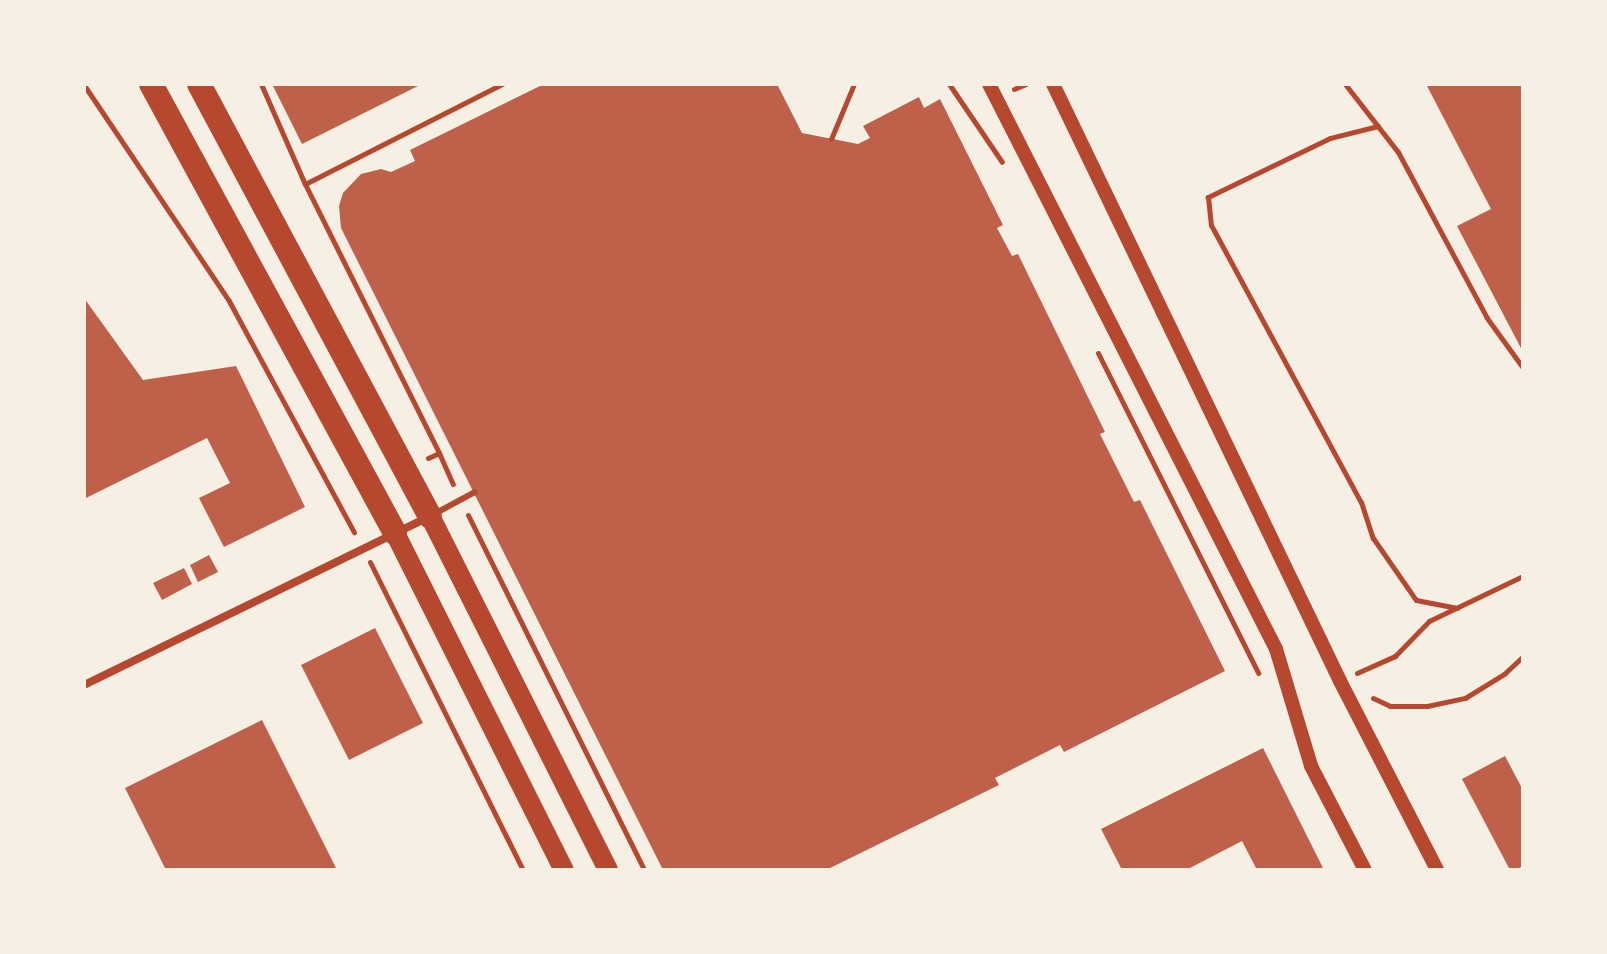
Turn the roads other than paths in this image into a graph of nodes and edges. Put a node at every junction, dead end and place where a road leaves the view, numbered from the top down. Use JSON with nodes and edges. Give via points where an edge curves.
{"nodes":[{"id":1,"x":151,"y":84,"type":"edge"},
{"id":2,"x":199,"y":84,"type":"edge"},
{"id":3,"x":989,"y":84,"type":"edge"},
{"id":4,"x":1053,"y":84,"type":"edge"},
{"id":5,"x":475,"y":492,"type":"dead end"},
{"id":6,"x":430,"y":516,"type":"junction"},
{"id":7,"x":395,"y":533,"type":"junction"},
{"id":8,"x":84,"y":685,"type":"edge"},
{"id":9,"x":564,"y":870,"type":"edge"},
{"id":10,"x":608,"y":870,"type":"edge"},
{"id":11,"x":1365,"y":870,"type":"edge"},
{"id":12,"x":1437,"y":870,"type":"edge"}],
"edges":[{"from":1,"to":7,"type":"highway"},
{"from":2,"to":6,"type":"highway"},
{"from":3,"to":11,"type":"street","via":[[1276,649],[1311,766]]},
{"from":4,"to":12,"type":"street","via":[[1340,681]]},
{"from":5,"to":6,"type":"lane"},
{"from":6,"to":7,"type":"street"},
{"from":6,"to":10,"type":"main road"},
{"from":7,"to":8,"type":"street"},
{"from":7,"to":9,"type":"main road"}]}
